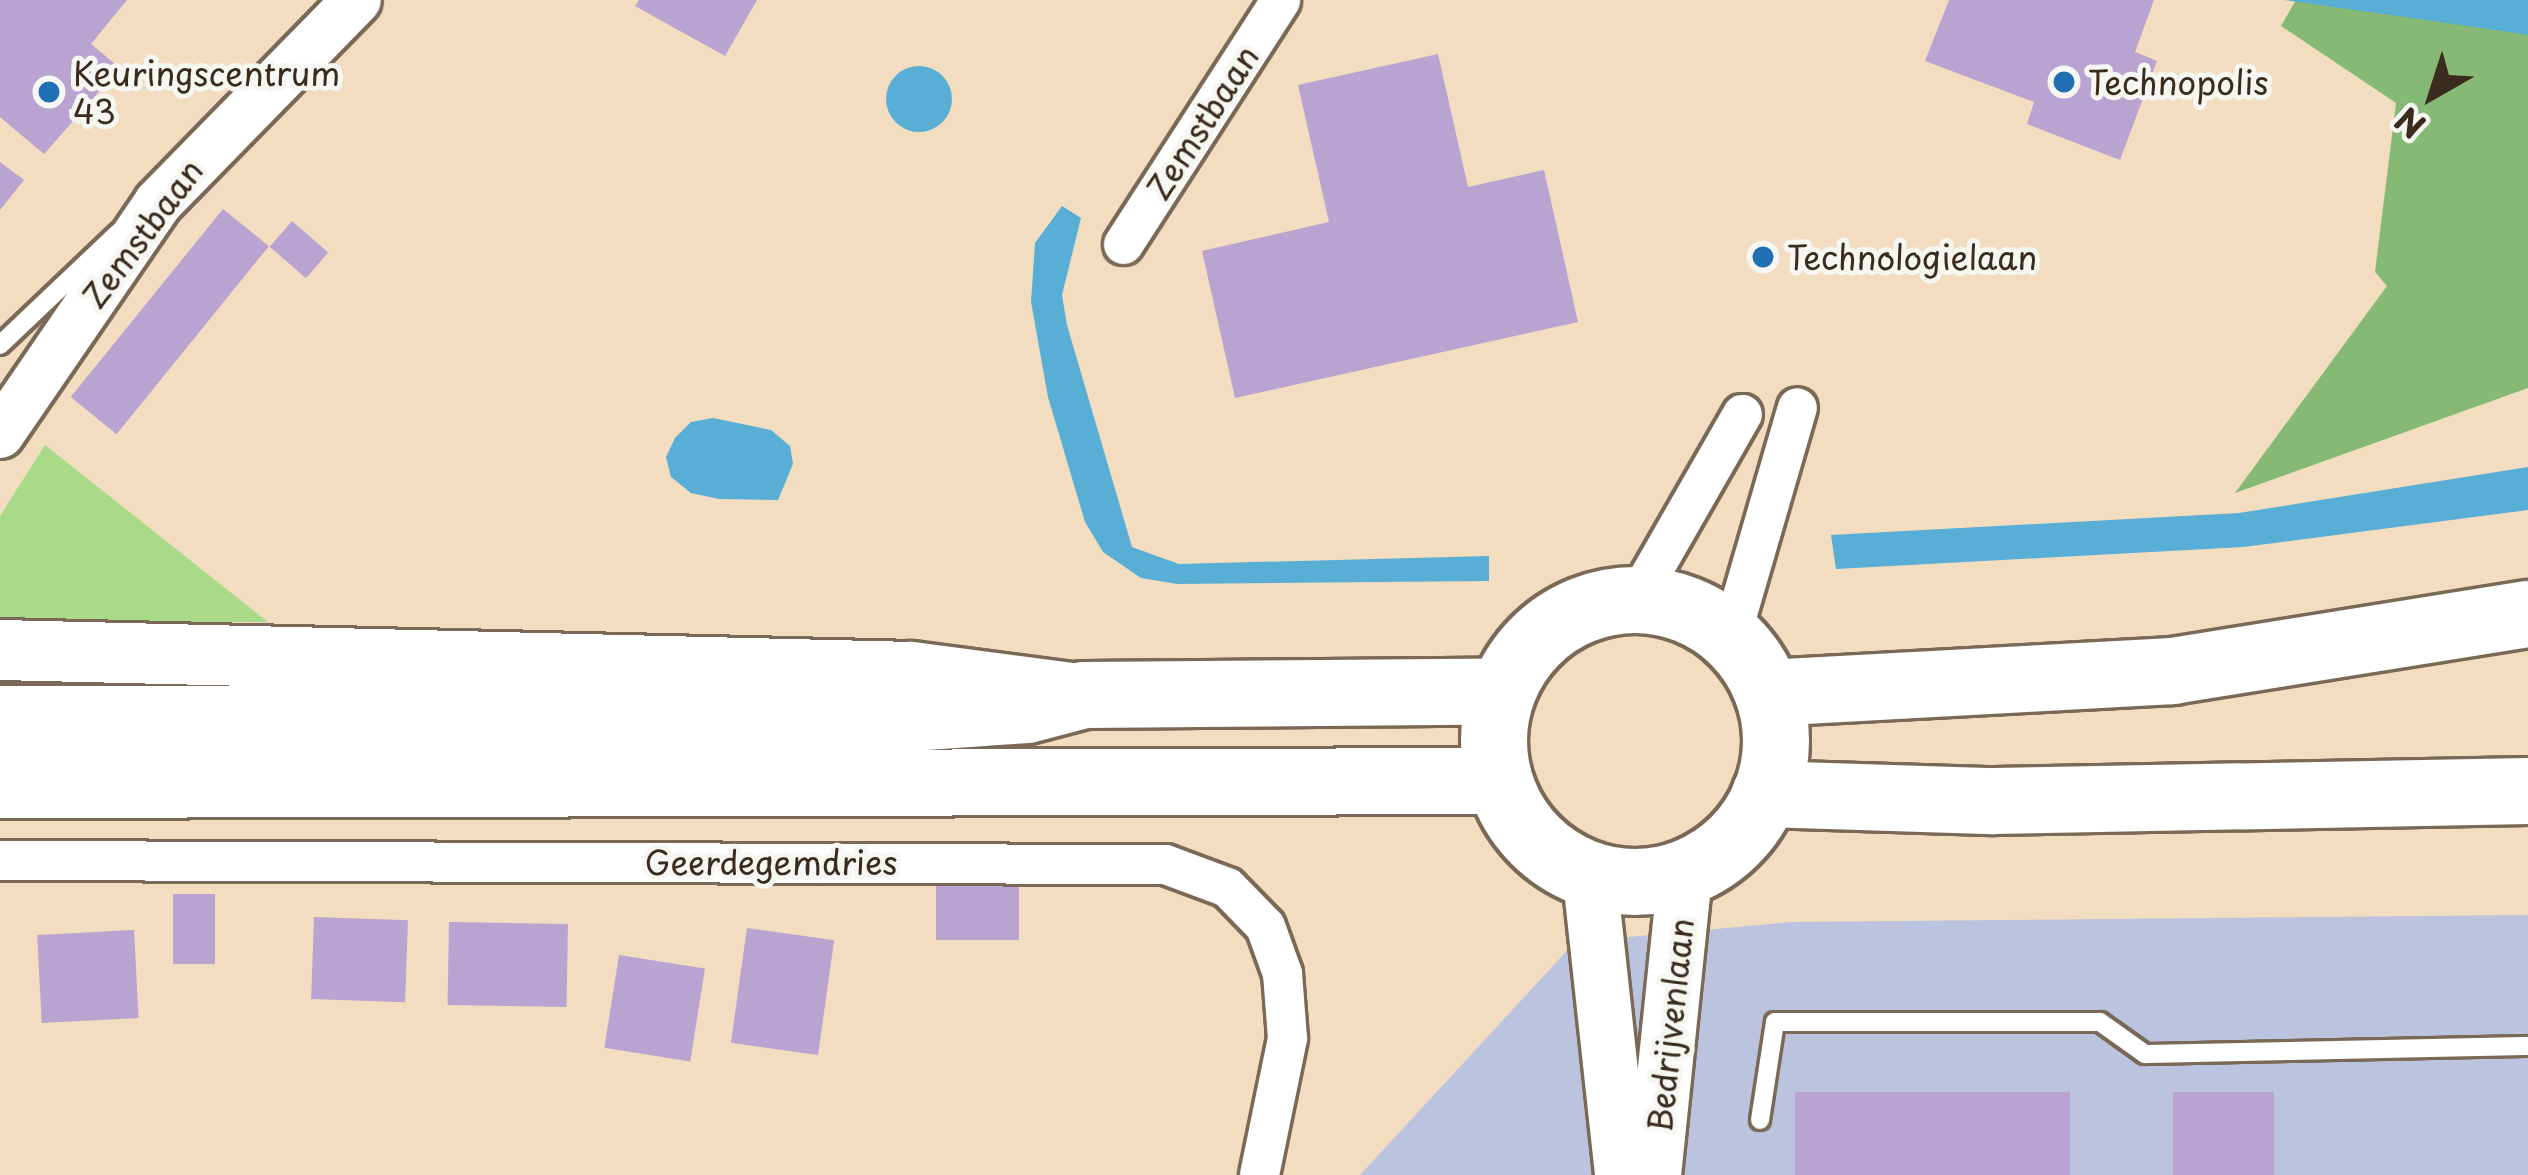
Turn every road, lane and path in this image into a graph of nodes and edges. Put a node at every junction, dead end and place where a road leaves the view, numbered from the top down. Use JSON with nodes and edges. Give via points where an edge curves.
{"nodes":[{"id":1,"x":357,"y":0,"type":"edge"},
{"id":2,"x":1280,"y":0,"type":"edge"},
{"id":3,"x":158,"y":202,"type":"junction"},
{"id":4,"x":1123,"y":244,"type":"dead end"},
{"id":5,"x":0,"y":345,"type":"edge"},
{"id":6,"x":1797,"y":407,"type":"dead end"},
{"id":7,"x":1742,"y":414,"type":"dead end"},
{"id":8,"x":0,"y":434,"type":"edge"},
{"id":9,"x":1637,"y":597,"type":"junction"},
{"id":10,"x":2528,"y":614,"type":"edge"},
{"id":11,"x":1731,"y":634,"type":"junction"},
{"id":12,"x":0,"y":650,"type":"edge"},
{"id":13,"x":1501,"y":692,"type":"junction"},
{"id":14,"x":1768,"y":693,"type":"junction"},
{"id":15,"x":1084,"y":695,"type":"junction"},
{"id":16,"x":0,"y":719,"type":"edge"},
{"id":17,"x":1499,"y":781,"type":"junction"},
{"id":18,"x":0,"y":785,"type":"edge"},
{"id":19,"x":2528,"y":791,"type":"edge"},
{"id":20,"x":1765,"y":794,"type":"junction"},
{"id":21,"x":0,"y":860,"type":"edge"},
{"id":22,"x":1685,"y":874,"type":"junction"},
{"id":23,"x":1590,"y":879,"type":"junction"},
{"id":24,"x":2528,"y":1046,"type":"edge"},
{"id":25,"x":1760,"y":1120,"type":"dead end"},
{"id":26,"x":1259,"y":1175,"type":"edge"},
{"id":27,"x":1622,"y":1175,"type":"edge"},
{"id":28,"x":1654,"y":1175,"type":"edge"}],
"edges":[{"from":1,"to":3,"type":"street","name":"Zemstbaan"},
{"from":2,"to":4,"type":"street","name":"Zemstbaan"},
{"from":3,"to":5,"type":"lane","via":[[86,256]]},
{"from":3,"to":8,"type":"street","name":"Zemstbaan"},
{"from":6,"to":11,"type":"street"},
{"from":7,"to":9,"type":"street"},
{"from":9,"to":11,"type":"highway","via":[[1672,601]]},
{"from":9,"to":13,"type":"highway","via":[[1579,611],[1550,629]]},
{"from":10,"to":14,"type":"highway","via":[[2172,671]]},
{"from":11,"to":14,"type":"highway"},
{"from":12,"to":15,"type":"main road","via":[[910,672]]},
{"from":13,"to":15,"type":"highway"},
{"from":13,"to":17,"type":"highway","via":[[1493,755]]},
{"from":14,"to":20,"type":"highway","via":[[1776,728]]},
{"from":15,"to":16,"type":"highway","via":[[1027,710],[895,719]]},
{"from":17,"to":18,"type":"highway"},
{"from":17,"to":23,"type":"highway","via":[[1534,840]]},
{"from":19,"to":20,"type":"highway","via":[[1994,801]]},
{"from":20,"to":22,"type":"highway","via":[[1736,839]]},
{"from":21,"to":26,"type":"street","name":"Geerdegemdries","via":[[1165,864],[1227,887],[1265,926],[1282,973],[1287,1038]]},
{"from":22,"to":23,"type":"highway","via":[[1646,884]]},
{"from":22,"to":28,"type":"main road","name":"Bedrijvenlaan"},
{"from":23,"to":27,"type":"main road","name":"Bedrijvenlaan"},
{"from":24,"to":25,"type":"lane","via":[[2145,1054],[2100,1022],[1775,1022]]}]}
